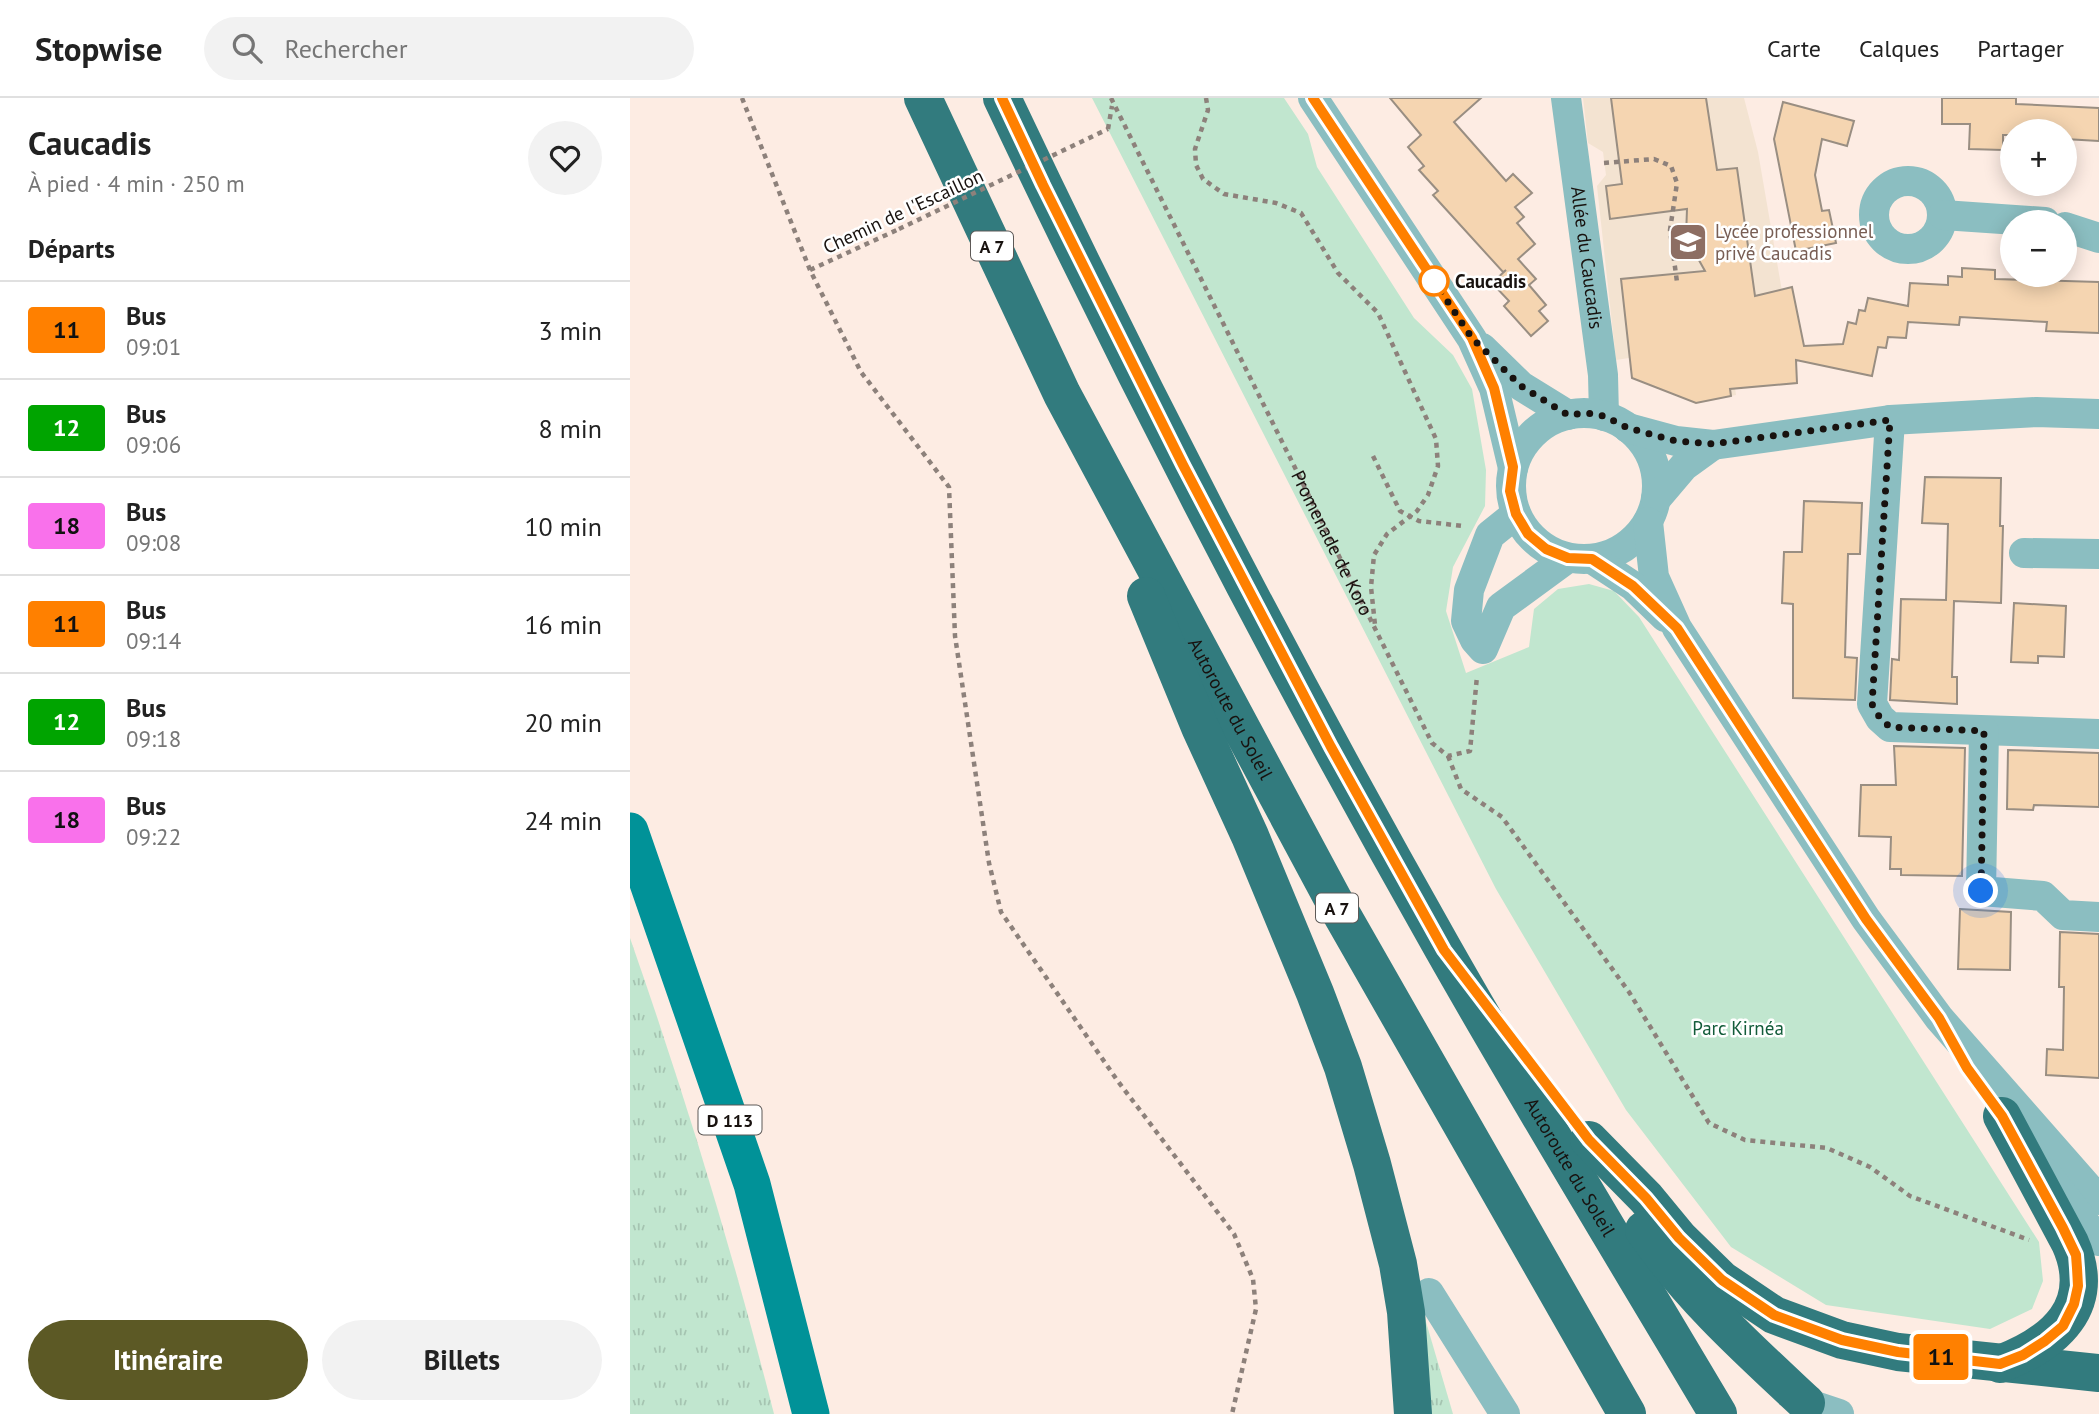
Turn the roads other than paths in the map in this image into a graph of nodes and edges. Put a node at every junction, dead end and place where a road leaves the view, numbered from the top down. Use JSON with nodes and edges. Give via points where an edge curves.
{"nodes":[{"id":1,"x":923,"y":98,"type":"edge"},
{"id":2,"x":1002,"y":98,"type":"edge"},
{"id":3,"x":1313,"y":98,"type":"edge"},
{"id":4,"x":1566,"y":98,"type":"edge"},
{"id":5,"x":1943,"y":215,"type":"dead end"},
{"id":6,"x":2000,"y":219,"type":"edge"},
{"id":7,"x":2077,"y":231,"type":"edge"},
{"id":8,"x":2099,"y":238,"type":"edge"},
{"id":9,"x":1472,"y":338,"type":"junction"},
{"id":10,"x":1062,"y":394,"type":"junction"},
{"id":11,"x":2099,"y":414,"type":"edge"},
{"id":12,"x":1568,"y":415,"type":"junction"},
{"id":13,"x":1890,"y":420,"type":"junction"},
{"id":14,"x":1616,"y":422,"type":"junction"},
{"id":15,"x":1713,"y":444,"type":"junction"},
{"id":16,"x":1513,"y":467,"type":"junction"},
{"id":17,"x":1652,"y":510,"type":"junction"},
{"id":18,"x":1516,"y":514,"type":"junction"},
{"id":19,"x":2024,"y":552,"type":"dead end"},
{"id":20,"x":2099,"y":554,"type":"edge"},
{"id":21,"x":1580,"y":559,"type":"junction"},
{"id":22,"x":1677,"y":628,"type":"junction"},
{"id":23,"x":1984,"y":731,"type":"junction"},
{"id":24,"x":2099,"y":734,"type":"edge"},
{"id":25,"x":630,"y":831,"type":"edge"},
{"id":26,"x":2099,"y":917,"type":"edge"},
{"id":27,"x":1444,"y":950,"type":"junction"},
{"id":28,"x":1939,"y":1018,"type":"junction"},
{"id":29,"x":2002,"y":1116,"type":"junction"},
{"id":30,"x":1589,"y":1140,"type":"junction"},
{"id":31,"x":2099,"y":1200,"type":"edge"},
{"id":32,"x":2099,"y":1241,"type":"edge"},
{"id":33,"x":1429,"y":1293,"type":"dead end"},
{"id":34,"x":2000,"y":1364,"type":"junction"},
{"id":35,"x":2099,"y":1373,"type":"edge"},
{"id":36,"x":1820,"y":1410,"type":"edge"},
{"id":37,"x":811,"y":1414,"type":"edge"},
{"id":38,"x":1413,"y":1414,"type":"edge"},
{"id":39,"x":1505,"y":1414,"type":"edge"},
{"id":40,"x":1627,"y":1414,"type":"edge"},
{"id":41,"x":1718,"y":1414,"type":"edge"}],
"edges":[{"from":1,"to":10,"type":"highway","name":"Autoroute du Soleil","number":"A 7"},
{"from":2,"to":27,"type":"highway","name":"Autoroute du Soleil","via":[[1183,465]]},
{"from":3,"to":9,"type":"street"},
{"from":4,"to":14,"type":"street","name":"Allée du Caucadis","via":[[1604,375]]},
{"from":5,"to":6,"type":"street"},
{"from":7,"to":8,"type":"street"},
{"from":9,"to":12,"type":"street","via":[[1521,386]]},
{"from":9,"to":16,"type":"street","via":[[1494,388]]},
{"from":10,"to":38,"type":"highway","via":[[1343,1067],[1398,1264]]},
{"from":10,"to":40,"type":"highway","name":"Autoroute du Soleil","number":"A 7","via":[[1334,901]]},
{"from":11,"to":13,"type":"street","via":[[2036,412]]},
{"from":12,"to":14,"type":"street","via":[[1586,413]]},
{"from":12,"to":16,"type":"street","via":[[1533,433]]},
{"from":13,"to":15,"type":"street"},
{"from":13,"to":23,"type":"street","via":[[1872,704],[1890,727]]},
{"from":14,"to":15,"type":"street","via":[[1676,441]]},
{"from":14,"to":17,"type":"street","via":[[1642,443],[1652,460],[1657,479]]},
{"from":15,"to":17,"type":"street","via":[[1684,466]]},
{"from":16,"to":18,"type":"street","via":[[1510,491]]},
{"from":17,"to":21,"type":"street","via":[[1624,547]]},
{"from":17,"to":22,"type":"street","via":[[1654,577]]},
{"from":18,"to":21,"type":"street","via":[[1528,534],[1546,549]]},
{"from":18,"to":21,"type":"street","via":[[1490,536],[1469,590],[1466,621],[1483,649],[1501,607]]},
{"from":19,"to":20,"type":"street"},
{"from":21,"to":22,"type":"street","via":[[1633,586]]},
{"from":22,"to":28,"type":"street","via":[[1866,919]]},
{"from":23,"to":24,"type":"street"},
{"from":23,"to":26,"type":"street","via":[[1981,891],[2043,895],[2063,915]]},
{"from":25,"to":37,"type":"main road","number":"D 113","via":[[752,1184]]},
{"from":27,"to":30,"type":"highway"},
{"from":27,"to":41,"type":"highway","name":"Autoroute du Soleil"},
{"from":28,"to":29,"type":"street"},
{"from":28,"to":31,"type":"street"},
{"from":29,"to":32,"type":"street"},
{"from":29,"to":34,"type":"highway","via":[[2076,1255],[2078,1286],[2063,1326],[2023,1355]]},
{"from":30,"to":34,"type":"highway","via":[[1722,1280],[1774,1315],[1853,1343]]},
{"from":30,"to":36,"type":"highway","via":[[1676,1274],[1718,1321]]},
{"from":33,"to":39,"type":"street"},
{"from":34,"to":35,"type":"highway"}]}
